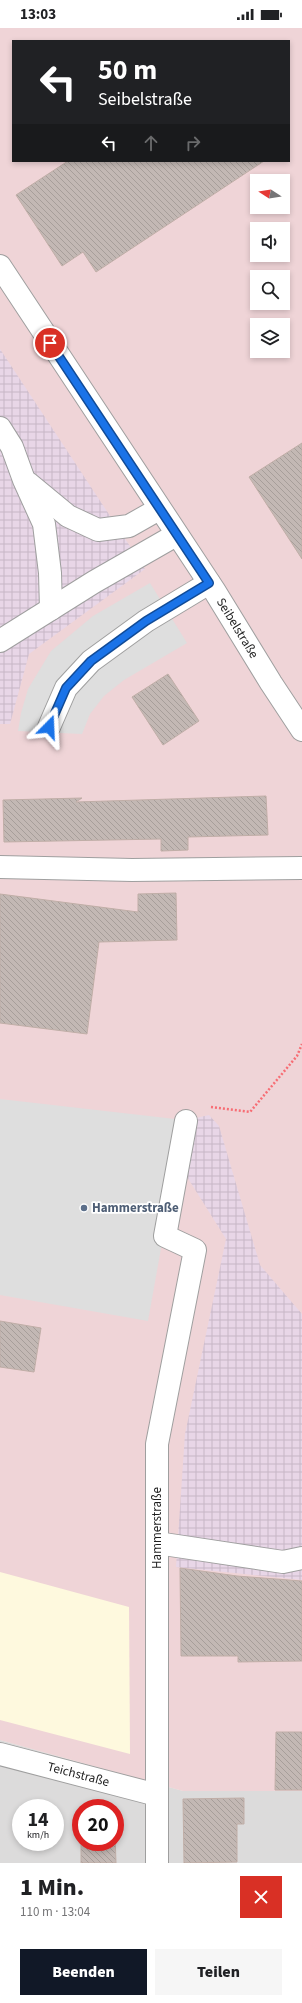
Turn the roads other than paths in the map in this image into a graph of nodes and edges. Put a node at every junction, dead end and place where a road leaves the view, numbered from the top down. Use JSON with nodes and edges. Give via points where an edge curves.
{"nodes":[{"id":1,"x":0,"y":266,"type":"edge"},
{"id":2,"x":0,"y":428,"type":"edge"},
{"id":3,"x":24,"y":480,"type":"junction"},
{"id":4,"x":159,"y":510,"type":"junction"},
{"id":5,"x":176,"y":535,"type":"junction"},
{"id":6,"x":209,"y":583,"type":"junction"},
{"id":7,"x":51,"y":609,"type":"junction"},
{"id":8,"x":0,"y":641,"type":"edge"},
{"id":9,"x":49,"y":727,"type":"dead end"},
{"id":10,"x":302,"y":730,"type":"edge"},
{"id":11,"x":0,"y":867,"type":"edge"},
{"id":12,"x":302,"y":868,"type":"edge"},
{"id":13,"x":186,"y":1122,"type":"road end"},
{"id":14,"x":157,"y":1543,"type":"junction"},
{"id":15,"x":302,"y":1558,"type":"edge"},
{"id":16,"x":0,"y":1754,"type":"edge"},
{"id":17,"x":157,"y":1795,"type":"junction"},
{"id":18,"x":157,"y":1863,"type":"edge"}],
"edges":[{"from":1,"to":4,"type":"street","name":"Seibelstraße"},
{"from":2,"to":3,"type":"street","via":[[12,447]]},
{"from":3,"to":4,"type":"street","via":[[68,516],[98,530],[129,526]]},
{"from":3,"to":7,"type":"street","via":[[44,524]]},
{"from":4,"to":5,"type":"street","name":"Seibelstraße"},
{"from":5,"to":6,"type":"street","name":"Seibelstraße"},
{"from":5,"to":7,"type":"street"},
{"from":6,"to":9,"type":"street","via":[[146,621],[91,661],[66,688]]},
{"from":6,"to":10,"type":"street","name":"Seibelstraße"},
{"from":7,"to":8,"type":"street"},
{"from":11,"to":12,"type":"street","via":[[132,870]]},
{"from":13,"to":14,"type":"street","name":"Hammerstraße","via":[[165,1236],[195,1250],[157,1444]]},
{"from":14,"to":15,"type":"street","via":[[283,1562]]},
{"from":14,"to":17,"type":"street","name":"Hammerstraße"},
{"from":16,"to":17,"type":"street","name":"Teichstraße"},
{"from":17,"to":18,"type":"street","name":"Hammerstraße"}]}
